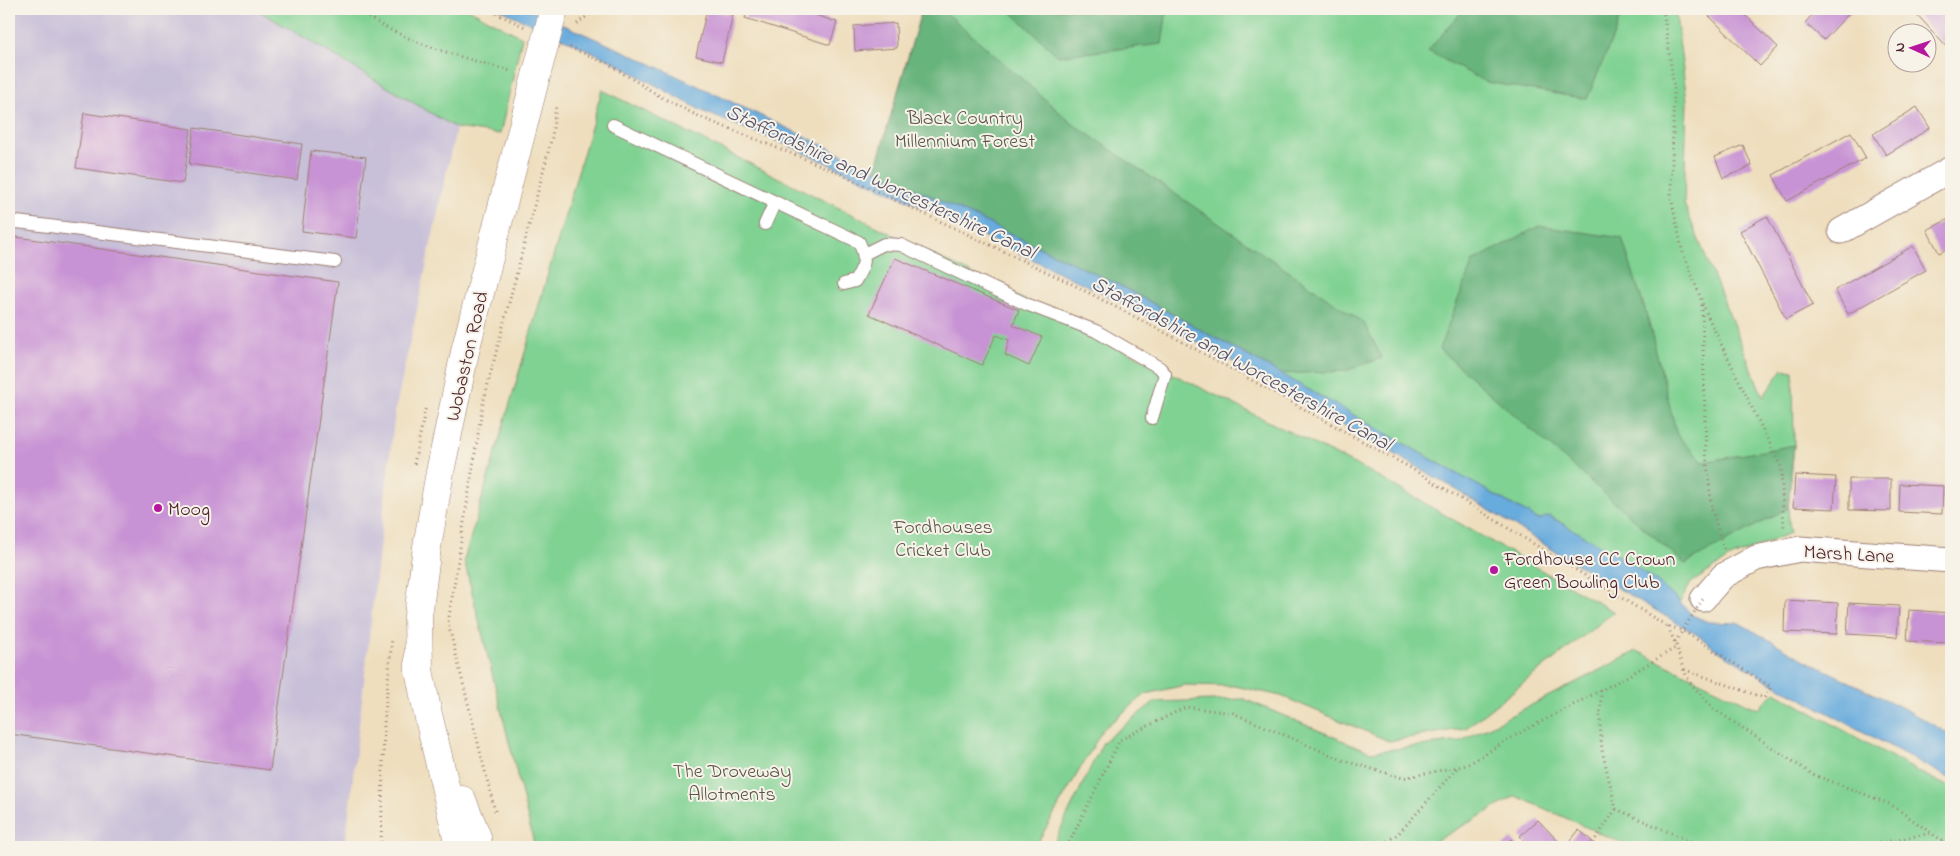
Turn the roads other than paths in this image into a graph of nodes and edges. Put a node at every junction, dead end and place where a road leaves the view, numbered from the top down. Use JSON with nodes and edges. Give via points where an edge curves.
{"nodes":[{"id":1,"x":554,"y":9,"type":"edge"},
{"id":2,"x":613,"y":125,"type":"dead end"},
{"id":3,"x":1951,"y":168,"type":"edge"},
{"id":4,"x":775,"y":202,"type":"junction"},
{"id":5,"x":9,"y":221,"type":"edge"},
{"id":6,"x":765,"y":224,"type":"dead end"},
{"id":7,"x":1841,"y":231,"type":"dead end"},
{"id":8,"x":864,"y":254,"type":"junction"},
{"id":9,"x":335,"y":262,"type":"dead end"},
{"id":10,"x":844,"y":284,"type":"dead end"},
{"id":11,"x":1152,"y":418,"type":"dead end"},
{"id":12,"x":1951,"y":560,"type":"edge"},
{"id":13,"x":1702,"y":599,"type":"road end"},
{"id":14,"x":427,"y":710,"type":"junction"},
{"id":15,"x":457,"y":847,"type":"edge"},
{"id":16,"x":478,"y":847,"type":"edge"}],
"edges":[{"from":1,"to":14,"type":"street","name":"Wobaston Road","bridge":true,"via":[[466,347],[440,472],[418,616],[419,670]]},
{"from":2,"to":4,"type":"lane"},
{"from":3,"to":7,"type":"street"},
{"from":4,"to":6,"type":"lane"},
{"from":4,"to":8,"type":"lane","via":[[859,242]]},
{"from":5,"to":9,"type":"lane"},
{"from":8,"to":10,"type":"lane","via":[[864,266],[855,281]]},
{"from":8,"to":11,"type":"lane","via":[[884,244],[901,245],[1026,304],[1096,331],[1165,374]]},
{"from":12,"to":13,"type":"street","name":"Marsh Lane","via":[[1800,549],[1756,558],[1723,576]]},
{"from":14,"to":15,"type":"street","name":"Wobaston Road"},
{"from":14,"to":16,"type":"street","name":"Wobaston Road","via":[[477,837]]}]}
